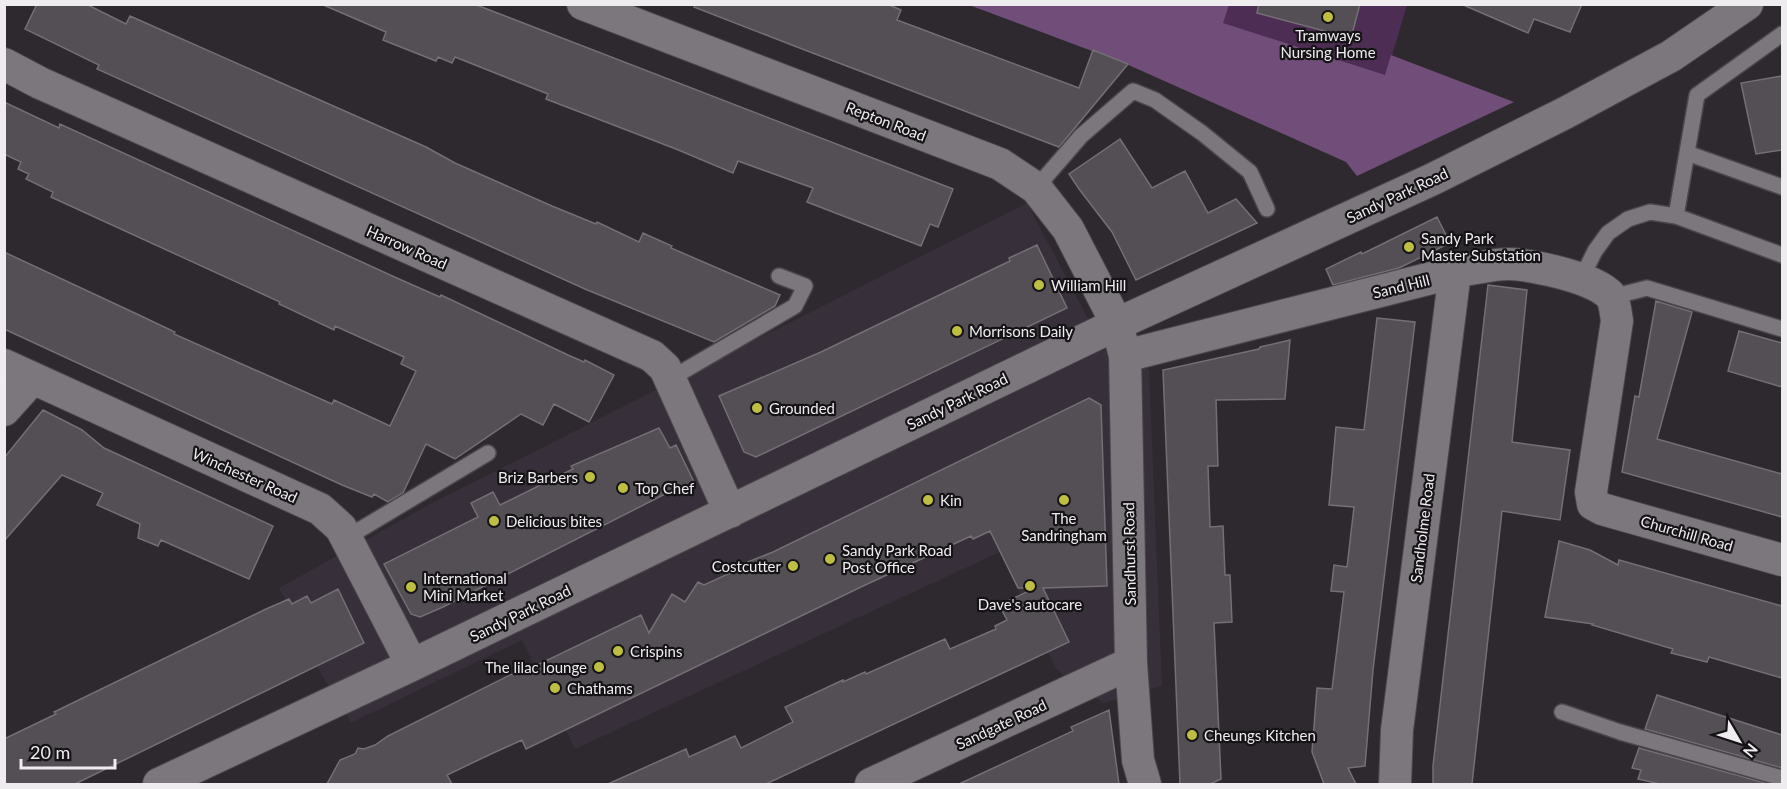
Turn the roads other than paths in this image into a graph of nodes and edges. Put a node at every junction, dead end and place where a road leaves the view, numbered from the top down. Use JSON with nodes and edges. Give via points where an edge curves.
{"nodes":[{"id":1,"x":583,"y":4,"type":"edge"},
{"id":2,"x":1738,"y":6,"type":"edge"},
{"id":3,"x":1782,"y":34,"type":"edge"},
{"id":4,"x":4,"y":64,"type":"edge"},
{"id":5,"x":1687,"y":153,"type":"junction"},
{"id":6,"x":1782,"y":187,"type":"edge"},
{"id":7,"x":1035,"y":188,"type":"junction"},
{"id":8,"x":1267,"y":209,"type":"dead end"},
{"id":9,"x":1676,"y":216,"type":"junction"},
{"id":10,"x":1782,"y":255,"type":"edge"},
{"id":11,"x":1455,"y":272,"type":"junction"},
{"id":12,"x":779,"y":276,"type":"dead end"},
{"id":13,"x":1581,"y":279,"type":"junction"},
{"id":14,"x":1612,"y":297,"type":"junction"},
{"id":15,"x":1117,"y":324,"type":"junction"},
{"id":16,"x":1782,"y":329,"type":"edge"},
{"id":17,"x":1125,"y":356,"type":"junction"},
{"id":18,"x":4,"y":365,"type":"edge"},
{"id":19,"x":32,"y":379,"type":"junction"},
{"id":20,"x":670,"y":380,"type":"junction"},
{"id":21,"x":4,"y":410,"type":"edge"},
{"id":22,"x":488,"y":453,"type":"dead end"},
{"id":23,"x":730,"y":512,"type":"junction"},
{"id":24,"x":346,"y":538,"type":"junction"},
{"id":25,"x":1782,"y":560,"type":"edge"},
{"id":26,"x":1131,"y":663,"type":"junction"},
{"id":27,"x":412,"y":665,"type":"junction"},
{"id":28,"x":1562,"y":712,"type":"dead end"},
{"id":29,"x":1782,"y":778,"type":"edge"},
{"id":30,"x":159,"y":784,"type":"edge"},
{"id":31,"x":871,"y":784,"type":"edge"},
{"id":32,"x":1144,"y":784,"type":"edge"},
{"id":33,"x":1395,"y":784,"type":"edge"}],
"edges":[{"from":1,"to":7,"type":"street","name":"Repton Road","via":[[1000,164]]},
{"from":2,"to":15,"type":"street","name":"Sandy Park Road","via":[[1671,56],[1564,113],[1433,179]]},
{"from":3,"to":5,"type":"lane","via":[[1697,95]]},
{"from":4,"to":20,"type":"street","name":"Harrow Road","via":[[652,356],[665,368]]},
{"from":5,"to":6,"type":"lane"},
{"from":5,"to":9,"type":"lane"},
{"from":7,"to":8,"type":"lane","via":[[1081,136],[1132,91],[1155,100],[1250,172]]},
{"from":7,"to":15,"type":"street","name":"Repton Road","via":[[1068,229]]},
{"from":9,"to":10,"type":"lane"},
{"from":9,"to":13,"type":"lane","via":[[1650,212],[1628,219],[1608,233]]},
{"from":11,"to":13,"type":"street","name":"Sand Hill","via":[[1509,264]]},
{"from":11,"to":17,"type":"street","name":"Sand Hill"},
{"from":11,"to":33,"type":"street","name":"Sandholme Road","via":[[1397,730]]},
{"from":12,"to":20,"type":"lane","via":[[805,286],[795,306]]},
{"from":13,"to":14,"type":"street","name":"Sand Hill"},
{"from":14,"to":16,"type":"lane","via":[[1647,288]]},
{"from":14,"to":25,"type":"street","name":"Churchill Road","via":[[1617,321],[1591,492],[1593,504]]},
{"from":15,"to":17,"type":"street","name":"Sandhurst Road"},
{"from":15,"to":23,"type":"street","name":"Sandy Park Road"},
{"from":17,"to":26,"type":"street","name":"Sandhurst Road"},
{"from":18,"to":19,"type":"street","name":"Winchester Road"},
{"from":19,"to":21,"type":"street"},
{"from":19,"to":24,"type":"street","name":"Winchester Road","via":[[320,509]]},
{"from":20,"to":23,"type":"street","name":"Harrow Road"},
{"from":22,"to":24,"type":"lane"},
{"from":23,"to":27,"type":"street","name":"Sandy Park Road"},
{"from":24,"to":27,"type":"street","name":"Winchester Road"},
{"from":26,"to":31,"type":"street","name":"Sandgate Road"},
{"from":26,"to":32,"type":"street","name":"Sandhurst Road","via":[[1138,760]]},
{"from":27,"to":30,"type":"street","name":"Sandy Park Road"},
{"from":28,"to":29,"type":"lane"}]}
